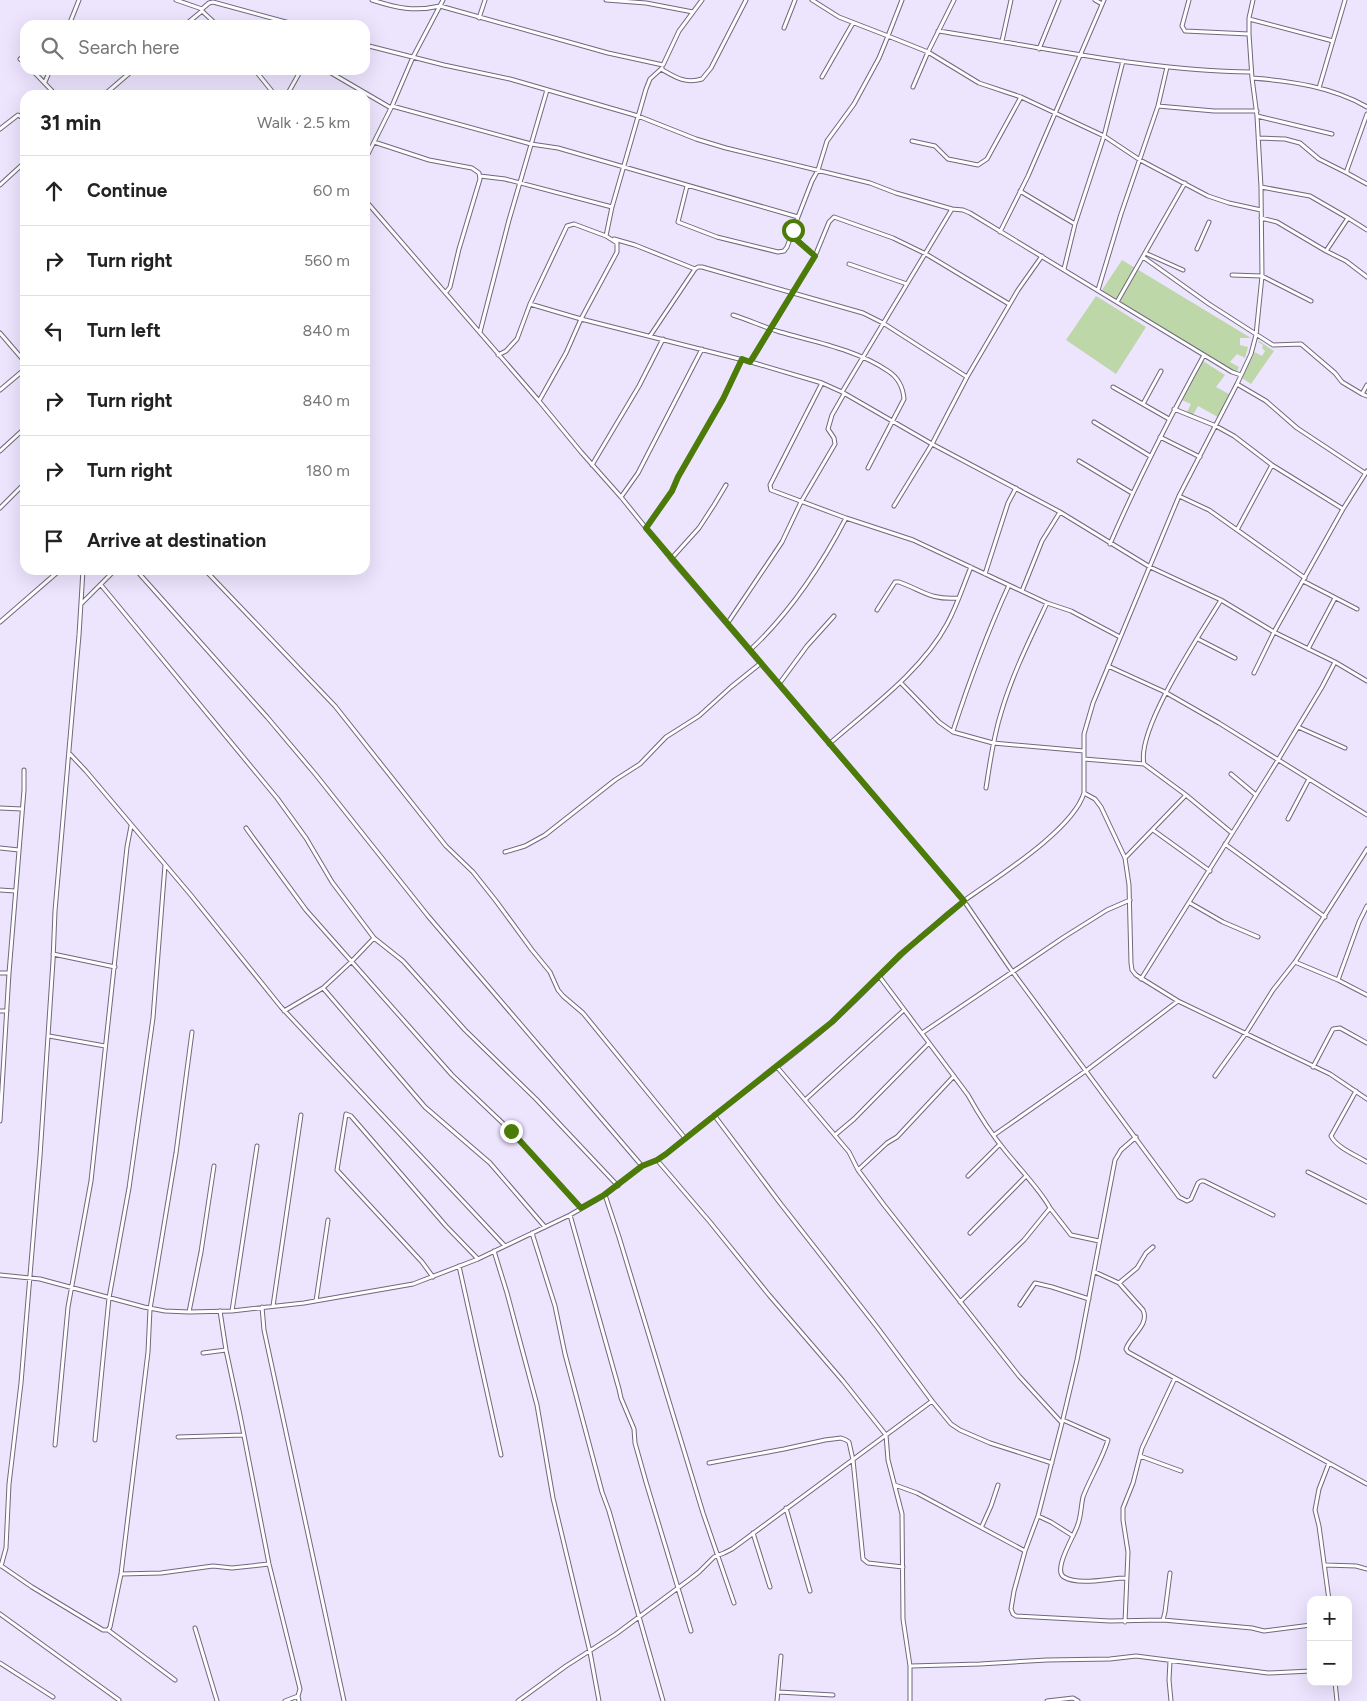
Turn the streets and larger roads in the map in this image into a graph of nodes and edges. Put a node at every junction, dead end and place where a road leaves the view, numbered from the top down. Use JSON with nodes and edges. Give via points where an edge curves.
{"nodes":[{"id":1,"x":79,"y":0,"type":"edge"},
{"id":2,"x":176,"y":0,"type":"edge"},
{"id":3,"x":372,"y":0,"type":"edge"},
{"id":4,"x":443,"y":0,"type":"edge"},
{"id":5,"x":485,"y":0,"type":"edge"},
{"id":6,"x":606,"y":0,"type":"edge"},
{"id":7,"x":702,"y":0,"type":"edge"},
{"id":8,"x":746,"y":0,"type":"edge"},
{"id":9,"x":795,"y":0,"type":"edge"},
{"id":10,"x":812,"y":0,"type":"edge"},
{"id":11,"x":896,"y":0,"type":"edge"},
{"id":12,"x":954,"y":0,"type":"edge"},
{"id":13,"x":1011,"y":0,"type":"edge"},
{"id":14,"x":1059,"y":0,"type":"edge"},
{"id":15,"x":1095,"y":0,"type":"edge"},
{"id":16,"x":1189,"y":0,"type":"edge"},
{"id":17,"x":1253,"y":0,"type":"edge"},
{"id":18,"x":1345,"y":0,"type":"edge"},
{"id":19,"x":620,"y":1,"type":"edge"},
{"id":20,"x":901,"y":1,"type":"edge"},
{"id":21,"x":1103,"y":2,"type":"edge"},
{"id":22,"x":440,"y":6,"type":"junction"},
{"id":23,"x":202,"y":10,"type":"junction"},
{"id":24,"x":694,"y":12,"type":"junction"},
{"id":25,"x":479,"y":18,"type":"junction"},
{"id":26,"x":1249,"y":18,"type":"junction"},
{"id":27,"x":71,"y":20,"type":"edge"},
{"id":28,"x":191,"y":20,"type":"edge"},
{"id":29,"x":212,"y":20,"type":"edge"},
{"id":30,"x":279,"y":20,"type":"edge"},
{"id":31,"x":853,"y":23,"type":"junction"},
{"id":32,"x":784,"y":28,"type":"dead end"},
{"id":33,"x":938,"y":31,"type":"junction"},
{"id":34,"x":1250,"y":34,"type":"junction"},
{"id":35,"x":888,"y":36,"type":"junction"},
{"id":36,"x":1002,"y":41,"type":"junction"},
{"id":37,"x":1333,"y":41,"type":"junction"},
{"id":38,"x":370,"y":46,"type":"edge"},
{"id":39,"x":1039,"y":49,"type":"junction"},
{"id":40,"x":928,"y":52,"type":"junction"},
{"id":41,"x":1080,"y":55,"type":"junction"},
{"id":42,"x":413,"y":57,"type":"junction"},
{"id":43,"x":1124,"y":61,"type":"junction"},
{"id":44,"x":662,"y":67,"type":"junction"},
{"id":45,"x":1167,"y":67,"type":"junction"},
{"id":46,"x":1251,"y":72,"type":"junction"},
{"id":47,"x":37,"y":75,"type":"edge"},
{"id":48,"x":48,"y":75,"type":"edge"},
{"id":49,"x":127,"y":75,"type":"edge"},
{"id":50,"x":259,"y":75,"type":"edge"},
{"id":51,"x":298,"y":75,"type":"edge"},
{"id":52,"x":335,"y":75,"type":"edge"},
{"id":53,"x":822,"y":77,"type":"dead end"},
{"id":54,"x":1252,"y":78,"type":"junction"},
{"id":55,"x":45,"y":82,"type":"junction"},
{"id":56,"x":913,"y":87,"type":"dead end"},
{"id":57,"x":1319,"y":88,"type":"junction"},
{"id":58,"x":52,"y":90,"type":"edge"},
{"id":59,"x":110,"y":90,"type":"edge"},
{"id":60,"x":271,"y":90,"type":"edge"},
{"id":61,"x":290,"y":90,"type":"edge"},
{"id":62,"x":362,"y":90,"type":"edge"},
{"id":63,"x":546,"y":90,"type":"junction"},
{"id":64,"x":370,"y":95,"type":"edge"},
{"id":65,"x":1021,"y":97,"type":"junction"},
{"id":66,"x":1158,"y":106,"type":"junction"},
{"id":67,"x":392,"y":107,"type":"junction"},
{"id":68,"x":1367,"y":107,"type":"edge"},
{"id":69,"x":1257,"y":111,"type":"junction"},
{"id":70,"x":1056,"y":113,"type":"junction"},
{"id":71,"x":1367,"y":114,"type":"edge"},
{"id":72,"x":20,"y":116,"type":"edge"},
{"id":73,"x":638,"y":116,"type":"junction"},
{"id":74,"x":1258,"y":116,"type":"junction"},
{"id":75,"x":0,"y":129,"type":"edge"},
{"id":76,"x":1332,"y":134,"type":"dead end"},
{"id":77,"x":1104,"y":136,"type":"junction"},
{"id":78,"x":1258,"y":138,"type":"junction"},
{"id":79,"x":912,"y":141,"type":"dead end"},
{"id":80,"x":374,"y":142,"type":"junction"},
{"id":81,"x":531,"y":144,"type":"junction"},
{"id":82,"x":370,"y":150,"type":"edge"},
{"id":83,"x":1140,"y":160,"type":"junction"},
{"id":84,"x":20,"y":166,"type":"edge"},
{"id":85,"x":623,"y":167,"type":"junction"},
{"id":86,"x":818,"y":170,"type":"junction"},
{"id":87,"x":1347,"y":173,"type":"junction"},
{"id":88,"x":480,"y":176,"type":"junction"},
{"id":89,"x":520,"y":183,"type":"junction"},
{"id":90,"x":1185,"y":183,"type":"junction"},
{"id":91,"x":0,"y":184,"type":"edge"},
{"id":92,"x":1367,"y":184,"type":"edge"},
{"id":93,"x":687,"y":186,"type":"junction"},
{"id":94,"x":1261,"y":187,"type":"junction"},
{"id":95,"x":1020,"y":191,"type":"junction"},
{"id":96,"x":370,"y":206,"type":"edge"},
{"id":97,"x":612,"y":207,"type":"junction"},
{"id":98,"x":952,"y":209,"type":"junction"},
{"id":99,"x":1261,"y":210,"type":"junction"},
{"id":100,"x":798,"y":217,"type":"junction"},
{"id":101,"x":1261,"y":218,"type":"junction"},
{"id":102,"x":1348,"y":218,"type":"junction"},
{"id":103,"x":1209,"y":222,"type":"dead end"},
{"id":104,"x":1075,"y":224,"type":"junction"},
{"id":105,"x":1367,"y":230,"type":"edge"},
{"id":106,"x":1000,"y":232,"type":"junction"},
{"id":107,"x":606,"y":236,"type":"junction"},
{"id":108,"x":792,"y":236,"type":"junction"},
{"id":109,"x":613,"y":239,"type":"junction"},
{"id":110,"x":1197,"y":249,"type":"dead end"},
{"id":111,"x":1326,"y":251,"type":"junction"},
{"id":112,"x":1145,"y":253,"type":"junction"},
{"id":113,"x":926,"y":254,"type":"junction"},
{"id":114,"x":815,"y":256,"type":"junction"},
{"id":115,"x":1042,"y":256,"type":"junction"},
{"id":116,"x":1143,"y":257,"type":"junction"},
{"id":117,"x":849,"y":264,"type":"dead end"},
{"id":118,"x":1064,"y":269,"type":"junction"},
{"id":119,"x":695,"y":270,"type":"junction"},
{"id":120,"x":1183,"y":270,"type":"dead end"},
{"id":121,"x":1232,"y":275,"type":"dead end"},
{"id":122,"x":1262,"y":276,"type":"junction"},
{"id":123,"x":1367,"y":277,"type":"edge"},
{"id":124,"x":907,"y":284,"type":"junction"},
{"id":125,"x":1098,"y":290,"type":"junction"},
{"id":126,"x":446,"y":292,"type":"junction"},
{"id":127,"x":793,"y":293,"type":"junction"},
{"id":128,"x":1311,"y":300,"type":"dead end"},
{"id":129,"x":1117,"y":302,"type":"junction"},
{"id":130,"x":530,"y":304,"type":"junction"},
{"id":131,"x":1009,"y":304,"type":"junction"},
{"id":132,"x":733,"y":315,"type":"dead end"},
{"id":133,"x":581,"y":319,"type":"junction"},
{"id":134,"x":883,"y":323,"type":"junction"},
{"id":135,"x":770,"y":329,"type":"junction"},
{"id":136,"x":0,"y":332,"type":"edge"},
{"id":137,"x":480,"y":333,"type":"junction"},
{"id":138,"x":1256,"y":335,"type":"junction"},
{"id":139,"x":650,"y":336,"type":"junction"},
{"id":140,"x":663,"y":339,"type":"junction"},
{"id":141,"x":702,"y":349,"type":"junction"},
{"id":142,"x":498,"y":355,"type":"junction"},
{"id":143,"x":1204,"y":355,"type":"junction"},
{"id":144,"x":20,"y":356,"type":"edge"},
{"id":145,"x":863,"y":357,"type":"junction"},
{"id":146,"x":742,"y":359,"type":"junction"},
{"id":147,"x":750,"y":362,"type":"junction"},
{"id":148,"x":1161,"y":371,"type":"dead end"},
{"id":149,"x":20,"y":374,"type":"edge"},
{"id":150,"x":1241,"y":375,"type":"junction"},
{"id":151,"x":967,"y":377,"type":"junction"},
{"id":152,"x":822,"y":383,"type":"junction"},
{"id":153,"x":1237,"y":384,"type":"junction"},
{"id":154,"x":1367,"y":385,"type":"edge"},
{"id":155,"x":1113,"y":387,"type":"dead end"},
{"id":156,"x":0,"y":390,"type":"edge"},
{"id":157,"x":843,"y":393,"type":"junction"},
{"id":158,"x":1362,"y":394,"type":"junction"},
{"id":159,"x":1367,"y":396,"type":"edge"},
{"id":160,"x":539,"y":401,"type":"junction"},
{"id":161,"x":1143,"y":404,"type":"junction"},
{"id":162,"x":1174,"y":408,"type":"junction"},
{"id":163,"x":1169,"y":419,"type":"junction"},
{"id":164,"x":893,"y":422,"type":"junction"},
{"id":165,"x":1094,"y":422,"type":"dead end"},
{"id":166,"x":1216,"y":426,"type":"junction"},
{"id":167,"x":20,"y":433,"type":"edge"},
{"id":168,"x":1160,"y":437,"type":"junction"},
{"id":169,"x":932,"y":444,"type":"junction"},
{"id":170,"x":0,"y":451,"type":"edge"},
{"id":171,"x":1150,"y":456,"type":"junction"},
{"id":172,"x":1200,"y":457,"type":"junction"},
{"id":173,"x":1079,"y":461,"type":"dead end"},
{"id":174,"x":592,"y":465,"type":"junction"},
{"id":175,"x":1272,"y":465,"type":"junction"},
{"id":176,"x":868,"y":468,"type":"dead end"},
{"id":177,"x":1366,"y":472,"type":"edge"},
{"id":178,"x":726,"y":485,"type":"dead end"},
{"id":179,"x":20,"y":488,"type":"edge"},
{"id":180,"x":1016,"y":488,"type":"junction"},
{"id":181,"x":1132,"y":493,"type":"junction"},
{"id":182,"x":1179,"y":496,"type":"junction"},
{"id":183,"x":621,"y":497,"type":"junction"},
{"id":184,"x":801,"y":502,"type":"junction"},
{"id":185,"x":894,"y":506,"type":"dead end"},
{"id":186,"x":0,"y":508,"type":"edge"},
{"id":187,"x":1343,"y":509,"type":"junction"},
{"id":188,"x":1060,"y":512,"type":"junction"},
{"id":189,"x":846,"y":518,"type":"junction"},
{"id":190,"x":646,"y":528,"type":"junction"},
{"id":191,"x":1237,"y":530,"type":"junction"},
{"id":192,"x":1110,"y":544,"type":"junction"},
{"id":193,"x":671,"y":559,"type":"junction"},
{"id":194,"x":971,"y":567,"type":"junction"},
{"id":195,"x":1150,"y":567,"type":"junction"},
{"id":196,"x":986,"y":574,"type":"junction"},
{"id":197,"x":54,"y":575,"type":"edge"},
{"id":198,"x":83,"y":575,"type":"edge"},
{"id":199,"x":110,"y":575,"type":"edge"},
{"id":200,"x":140,"y":575,"type":"edge"},
{"id":201,"x":210,"y":575,"type":"edge"},
{"id":202,"x":1304,"y":579,"type":"junction"},
{"id":203,"x":101,"y":585,"type":"junction"},
{"id":204,"x":1009,"y":585,"type":"junction"},
{"id":205,"x":1022,"y":591,"type":"junction"},
{"id":206,"x":958,"y":598,"type":"junction"},
{"id":207,"x":1335,"y":598,"type":"junction"},
{"id":208,"x":1221,"y":600,"type":"junction"},
{"id":209,"x":1047,"y":603,"type":"junction"},
{"id":210,"x":81,"y":604,"type":"junction"},
{"id":211,"x":1357,"y":609,"type":"dead end"},
{"id":212,"x":878,"y":610,"type":"dead end"},
{"id":213,"x":834,"y":616,"type":"dead end"},
{"id":214,"x":0,"y":622,"type":"edge"},
{"id":215,"x":727,"y":624,"type":"junction"},
{"id":216,"x":1274,"y":632,"type":"junction"},
{"id":217,"x":1120,"y":637,"type":"junction"},
{"id":218,"x":1198,"y":639,"type":"junction"},
{"id":219,"x":1308,"y":649,"type":"junction"},
{"id":220,"x":750,"y":651,"type":"junction"},
{"id":221,"x":1234,"y":658,"type":"dead end"},
{"id":222,"x":1335,"y":662,"type":"junction"},
{"id":223,"x":761,"y":663,"type":"junction"},
{"id":224,"x":1108,"y":666,"type":"junction"},
{"id":225,"x":1254,"y":673,"type":"dead end"},
{"id":226,"x":1366,"y":678,"type":"edge"},
{"id":227,"x":901,"y":682,"type":"junction"},
{"id":228,"x":778,"y":684,"type":"junction"},
{"id":229,"x":1165,"y":692,"type":"junction"},
{"id":230,"x":1298,"y":727,"type":"junction"},
{"id":231,"x":953,"y":732,"type":"junction"},
{"id":232,"x":993,"y":743,"type":"junction"},
{"id":233,"x":829,"y":744,"type":"junction"},
{"id":234,"x":1345,"y":748,"type":"dead end"},
{"id":235,"x":1084,"y":751,"type":"junction"},
{"id":236,"x":70,"y":754,"type":"junction"},
{"id":237,"x":1084,"y":759,"type":"junction"},
{"id":238,"x":1278,"y":760,"type":"junction"},
{"id":239,"x":1144,"y":764,"type":"junction"},
{"id":240,"x":24,"y":770,"type":"dead end"},
{"id":241,"x":1231,"y":774,"type":"dead end"},
{"id":242,"x":1309,"y":779,"type":"junction"},
{"id":243,"x":986,"y":788,"type":"dead end"},
{"id":244,"x":1084,"y":793,"type":"junction"},
{"id":245,"x":1186,"y":795,"type":"junction"},
{"id":246,"x":1256,"y":795,"type":"junction"},
{"id":247,"x":0,"y":808,"type":"edge"},
{"id":248,"x":22,"y":810,"type":"junction"},
{"id":249,"x":1367,"y":815,"type":"edge"},
{"id":250,"x":1288,"y":820,"type":"dead end"},
{"id":251,"x":132,"y":825,"type":"junction"},
{"id":252,"x":246,"y":828,"type":"dead end"},
{"id":253,"x":1153,"y":830,"type":"junction"},
{"id":254,"x":1232,"y":833,"type":"junction"},
{"id":255,"x":1226,"y":844,"type":"junction"},
{"id":256,"x":0,"y":848,"type":"edge"},
{"id":257,"x":1367,"y":849,"type":"edge"},
{"id":258,"x":19,"y":850,"type":"junction"},
{"id":259,"x":505,"y":852,"type":"dead end"},
{"id":260,"x":1125,"y":858,"type":"junction"},
{"id":261,"x":165,"y":865,"type":"junction"},
{"id":262,"x":1210,"y":870,"type":"junction"},
{"id":263,"x":0,"y":890,"type":"edge"},
{"id":264,"x":15,"y":891,"type":"junction"},
{"id":265,"x":1130,"y":900,"type":"junction"},
{"id":266,"x":964,"y":901,"type":"junction"},
{"id":267,"x":1190,"y":902,"type":"junction"},
{"id":268,"x":1367,"y":906,"type":"edge"},
{"id":269,"x":1325,"y":917,"type":"junction"},
{"id":270,"x":1258,"y":937,"type":"dead end"},
{"id":271,"x":374,"y":938,"type":"junction"},
{"id":272,"x":53,"y":954,"type":"junction"},
{"id":273,"x":352,"y":962,"type":"junction"},
{"id":274,"x":1296,"y":962,"type":"junction"},
{"id":275,"x":116,"y":967,"type":"junction"},
{"id":276,"x":1012,"y":971,"type":"junction"},
{"id":277,"x":0,"y":973,"type":"edge"},
{"id":278,"x":9,"y":973,"type":"junction"},
{"id":279,"x":879,"y":976,"type":"junction"},
{"id":280,"x":1141,"y":979,"type":"junction"},
{"id":281,"x":1338,"y":980,"type":"junction"},
{"id":282,"x":322,"y":988,"type":"junction"},
{"id":283,"x":1367,"y":995,"type":"edge"},
{"id":284,"x":1178,"y":1001,"type":"junction"},
{"id":285,"x":904,"y":1010,"type":"junction"},
{"id":286,"x":0,"y":1011,"type":"edge"},
{"id":287,"x":7,"y":1011,"type":"junction"},
{"id":288,"x":284,"y":1011,"type":"junction"},
{"id":289,"x":192,"y":1032,"type":"dead end"},
{"id":290,"x":922,"y":1033,"type":"junction"},
{"id":291,"x":1246,"y":1033,"type":"junction"},
{"id":292,"x":48,"y":1036,"type":"junction"},
{"id":293,"x":929,"y":1043,"type":"junction"},
{"id":294,"x":1367,"y":1043,"type":"edge"},
{"id":295,"x":105,"y":1046,"type":"junction"},
{"id":296,"x":0,"y":1052,"type":"edge"},
{"id":297,"x":5,"y":1052,"type":"junction"},
{"id":298,"x":777,"y":1067,"type":"junction"},
{"id":299,"x":1313,"y":1067,"type":"junction"},
{"id":300,"x":1086,"y":1070,"type":"junction"},
{"id":301,"x":954,"y":1076,"type":"junction"},
{"id":302,"x":1215,"y":1076,"type":"dead end"},
{"id":303,"x":1356,"y":1092,"type":"junction"},
{"id":304,"x":1,"y":1093,"type":"edge"},
{"id":305,"x":1367,"y":1098,"type":"edge"},
{"id":306,"x":805,"y":1100,"type":"junction"},
{"id":307,"x":302,"y":1115,"type":"dead end"},
{"id":308,"x":714,"y":1115,"type":"junction"},
{"id":309,"x":0,"y":1121,"type":"edge"},
{"id":310,"x":97,"y":1122,"type":"dead end"},
{"id":311,"x":994,"y":1135,"type":"junction"},
{"id":312,"x":835,"y":1136,"type":"junction"},
{"id":313,"x":1136,"y":1137,"type":"junction"},
{"id":314,"x":685,"y":1138,"type":"junction"},
{"id":315,"x":1000,"y":1144,"type":"junction"},
{"id":316,"x":257,"y":1146,"type":"dead end"},
{"id":317,"x":657,"y":1160,"type":"junction"},
{"id":318,"x":1367,"y":1162,"type":"edge"},
{"id":319,"x":214,"y":1166,"type":"dead end"},
{"id":320,"x":642,"y":1166,"type":"junction"},
{"id":321,"x":858,"y":1170,"type":"junction"},
{"id":322,"x":1308,"y":1172,"type":"dead end"},
{"id":323,"x":968,"y":1176,"type":"dead end"},
{"id":324,"x":1026,"y":1176,"type":"junction"},
{"id":325,"x":618,"y":1186,"type":"junction"},
{"id":326,"x":604,"y":1195,"type":"junction"},
{"id":327,"x":1367,"y":1202,"type":"edge"},
{"id":328,"x":581,"y":1208,"type":"junction"},
{"id":329,"x":1050,"y":1208,"type":"junction"},
{"id":330,"x":570,"y":1215,"type":"junction"},
{"id":331,"x":1273,"y":1215,"type":"dead end"},
{"id":332,"x":328,"y":1220,"type":"dead end"},
{"id":333,"x":545,"y":1227,"type":"junction"},
{"id":334,"x":970,"y":1233,"type":"dead end"},
{"id":335,"x":532,"y":1234,"type":"junction"},
{"id":336,"x":1099,"y":1241,"type":"junction"},
{"id":337,"x":505,"y":1246,"type":"junction"},
{"id":338,"x":1153,"y":1247,"type":"dead end"},
{"id":339,"x":494,"y":1251,"type":"junction"},
{"id":340,"x":478,"y":1259,"type":"junction"},
{"id":341,"x":459,"y":1266,"type":"junction"},
{"id":342,"x":1094,"y":1272,"type":"junction"},
{"id":343,"x":0,"y":1275,"type":"edge"},
{"id":344,"x":30,"y":1277,"type":"junction"},
{"id":345,"x":433,"y":1277,"type":"junction"},
{"id":346,"x":1119,"y":1282,"type":"junction"},
{"id":347,"x":71,"y":1286,"type":"junction"},
{"id":348,"x":109,"y":1298,"type":"junction"},
{"id":349,"x":1089,"y":1299,"type":"junction"},
{"id":350,"x":316,"y":1301,"type":"junction"},
{"id":351,"x":960,"y":1302,"type":"junction"},
{"id":352,"x":1020,"y":1305,"type":"dead end"},
{"id":353,"x":273,"y":1306,"type":"junction"},
{"id":354,"x":262,"y":1307,"type":"junction"},
{"id":355,"x":150,"y":1308,"type":"junction"},
{"id":356,"x":232,"y":1310,"type":"junction"},
{"id":357,"x":220,"y":1311,"type":"junction"},
{"id":358,"x":188,"y":1312,"type":"junction"},
{"id":359,"x":226,"y":1350,"type":"junction"},
{"id":360,"x":203,"y":1353,"type":"dead end"},
{"id":361,"x":1176,"y":1378,"type":"junction"},
{"id":362,"x":932,"y":1401,"type":"junction"},
{"id":363,"x":1062,"y":1422,"type":"junction"},
{"id":364,"x":244,"y":1435,"type":"junction"},
{"id":365,"x":886,"y":1435,"type":"junction"},
{"id":366,"x":178,"y":1437,"type":"dead end"},
{"id":367,"x":95,"y":1440,"type":"dead end"},
{"id":368,"x":55,"y":1445,"type":"dead end"},
{"id":369,"x":501,"y":1455,"type":"dead end"},
{"id":370,"x":1140,"y":1456,"type":"junction"},
{"id":371,"x":853,"y":1460,"type":"junction"},
{"id":372,"x":709,"y":1463,"type":"dead end"},
{"id":373,"x":1052,"y":1463,"type":"junction"},
{"id":374,"x":1329,"y":1463,"type":"junction"},
{"id":375,"x":1181,"y":1471,"type":"dead end"},
{"id":376,"x":1367,"y":1484,"type":"edge"},
{"id":377,"x":894,"y":1485,"type":"junction"},
{"id":378,"x":998,"y":1485,"type":"dead end"},
{"id":379,"x":786,"y":1508,"type":"junction"},
{"id":380,"x":1038,"y":1516,"type":"junction"},
{"id":381,"x":982,"y":1526,"type":"junction"},
{"id":382,"x":753,"y":1533,"type":"junction"},
{"id":383,"x":1073,"y":1536,"type":"junction"},
{"id":384,"x":1025,"y":1551,"type":"junction"},
{"id":385,"x":718,"y":1555,"type":"junction"},
{"id":386,"x":269,"y":1564,"type":"junction"},
{"id":387,"x":1325,"y":1565,"type":"junction"},
{"id":388,"x":1,"y":1566,"type":"edge"},
{"id":389,"x":903,"y":1567,"type":"junction"},
{"id":390,"x":1367,"y":1569,"type":"edge"},
{"id":391,"x":1170,"y":1572,"type":"dead end"},
{"id":392,"x":120,"y":1574,"type":"junction"},
{"id":393,"x":1126,"y":1578,"type":"junction"},
{"id":394,"x":770,"y":1587,"type":"dead end"},
{"id":395,"x":678,"y":1588,"type":"junction"},
{"id":396,"x":810,"y":1591,"type":"dead end"},
{"id":397,"x":1329,"y":1596,"type":"edge"},
{"id":398,"x":734,"y":1603,"type":"dead end"},
{"id":399,"x":0,"y":1614,"type":"edge"},
{"id":400,"x":639,"y":1617,"type":"junction"},
{"id":401,"x":1163,"y":1620,"type":"junction"},
{"id":402,"x":1125,"y":1622,"type":"junction"},
{"id":403,"x":1307,"y":1626,"type":"edge"},
{"id":404,"x":195,"y":1628,"type":"dead end"},
{"id":405,"x":108,"y":1630,"type":"junction"},
{"id":406,"x":691,"y":1631,"type":"dead end"},
{"id":407,"x":590,"y":1652,"type":"junction"},
{"id":408,"x":781,"y":1656,"type":"dead end"},
{"id":409,"x":1170,"y":1661,"type":"junction"},
{"id":410,"x":0,"y":1663,"type":"edge"},
{"id":411,"x":910,"y":1666,"type":"junction"},
{"id":412,"x":1307,"y":1671,"type":"edge"},
{"id":413,"x":175,"y":1680,"type":"dead end"},
{"id":414,"x":1335,"y":1686,"type":"edge"},
{"id":415,"x":778,"y":1692,"type":"junction"},
{"id":416,"x":833,"y":1695,"type":"dead end"},
{"id":417,"x":298,"y":1696,"type":"junction"},
{"id":418,"x":53,"y":1697,"type":"dead end"},
{"id":419,"x":119,"y":1700,"type":"edge"},
{"id":420,"x":216,"y":1701,"type":"edge"},
{"id":421,"x":284,"y":1701,"type":"edge"},
{"id":422,"x":299,"y":1701,"type":"edge"},
{"id":423,"x":344,"y":1701,"type":"edge"},
{"id":424,"x":518,"y":1701,"type":"edge"},
{"id":425,"x":599,"y":1701,"type":"edge"},
{"id":426,"x":663,"y":1701,"type":"edge"},
{"id":427,"x":777,"y":1701,"type":"edge"},
{"id":428,"x":910,"y":1701,"type":"edge"},
{"id":429,"x":1047,"y":1701,"type":"edge"},
{"id":430,"x":1078,"y":1701,"type":"edge"},
{"id":431,"x":1171,"y":1701,"type":"edge"},
{"id":432,"x":1336,"y":1701,"type":"edge"}],
"edges":[{"from":1,"to":27,"type":"street"},
{"from":2,"to":23,"type":"street"},
{"from":3,"to":22,"type":"street","via":[[399,8]]},
{"from":4,"to":22,"type":"street"},
{"from":5,"to":25,"type":"street"},
{"from":6,"to":19,"type":"street"},
{"from":7,"to":24,"type":"street"},
{"from":8,"to":44,"type":"street","via":[[702,79],[686,82]]},
{"from":9,"to":32,"type":"street"},
{"from":10,"to":31,"type":"street"},
{"from":11,"to":20,"type":"street"},
{"from":12,"to":33,"type":"street"},
{"from":13,"to":36,"type":"street"},
{"from":14,"to":39,"type":"street"},
{"from":15,"to":21,"type":"street"},
{"from":16,"to":34,"type":"street","via":[[1182,26],[1184,30]]},
{"from":17,"to":26,"type":"street"},
{"from":18,"to":37,"type":"street"},
{"from":19,"to":24,"type":"street"},
{"from":20,"to":35,"type":"street"},
{"from":21,"to":41,"type":"street"},
{"from":22,"to":25,"type":"street"},
{"from":22,"to":42,"type":"street"},
{"from":23,"to":28,"type":"street"},
{"from":23,"to":29,"type":"street"},
{"from":23,"to":30,"type":"street","via":[[213,2]]},
{"from":24,"to":44,"type":"street"},
{"from":25,"to":44,"type":"street"},
{"from":26,"to":34,"type":"street"},
{"from":26,"to":37,"type":"street"},
{"from":31,"to":35,"type":"street"},
{"from":31,"to":53,"type":"street"},
{"from":33,"to":36,"type":"street"},
{"from":33,"to":40,"type":"street"},
{"from":34,"to":46,"type":"street"},
{"from":35,"to":40,"type":"street"},
{"from":35,"to":86,"type":"street","via":[[854,104],[827,141]]},
{"from":36,"to":39,"type":"street"},
{"from":37,"to":57,"type":"street"},
{"from":38,"to":42,"type":"street"},
{"from":39,"to":41,"type":"street"},
{"from":40,"to":56,"type":"street"},
{"from":40,"to":65,"type":"street","via":[[979,83]]},
{"from":41,"to":43,"type":"street"},
{"from":41,"to":70,"type":"street"},
{"from":42,"to":63,"type":"street"},
{"from":42,"to":67,"type":"street"},
{"from":43,"to":45,"type":"street"},
{"from":43,"to":77,"type":"street"},
{"from":44,"to":73,"type":"street","via":[[650,79]]},
{"from":45,"to":46,"type":"street"},
{"from":45,"to":66,"type":"street"},
{"from":46,"to":54,"type":"street"},
{"from":47,"to":55,"type":"street"},
{"from":48,"to":55,"type":"street"},
{"from":49,"to":59,"type":"street"},
{"from":50,"to":60,"type":"street"},
{"from":51,"to":61,"type":"street"},
{"from":52,"to":62,"type":"street"},
{"from":54,"to":57,"type":"street"},
{"from":54,"to":69,"type":"street"},
{"from":55,"to":58,"type":"street"},
{"from":57,"to":68,"type":"street","via":[[1354,99]]},
{"from":63,"to":73,"type":"street"},
{"from":63,"to":81,"type":"street"},
{"from":64,"to":67,"type":"street"},
{"from":65,"to":70,"type":"street"},
{"from":65,"to":79,"type":"street","via":[[987,159],[978,165],[948,159],[935,146]]},
{"from":66,"to":69,"type":"street"},
{"from":66,"to":83,"type":"street"},
{"from":67,"to":80,"type":"street"},
{"from":67,"to":81,"type":"street"},
{"from":69,"to":74,"type":"street"},
{"from":70,"to":77,"type":"street"},
{"from":70,"to":95,"type":"street"},
{"from":71,"to":87,"type":"street"},
{"from":72,"to":75,"type":"street"},
{"from":73,"to":85,"type":"street"},
{"from":73,"to":86,"type":"street","via":[[696,139]]},
{"from":74,"to":76,"type":"street"},
{"from":74,"to":78,"type":"street"},
{"from":77,"to":83,"type":"street"},
{"from":77,"to":104,"type":"street"},
{"from":78,"to":87,"type":"street","via":[[1300,143],[1319,159]]},
{"from":78,"to":94,"type":"street"},
{"from":80,"to":82,"type":"street"},
{"from":80,"to":88,"type":"street","via":[[429,160],[472,168]]},
{"from":81,"to":85,"type":"street","via":[[558,148]]},
{"from":81,"to":89,"type":"street"},
{"from":83,"to":90,"type":"street"},
{"from":83,"to":125,"type":"street"},
{"from":84,"to":91,"type":"street"},
{"from":85,"to":93,"type":"street"},
{"from":85,"to":97,"type":"street"},
{"from":86,"to":98,"type":"street"},
{"from":86,"to":100,"type":"street"},
{"from":87,"to":92,"type":"street"},
{"from":88,"to":89,"type":"street"},
{"from":88,"to":126,"type":"street"},
{"from":89,"to":97,"type":"street"},
{"from":89,"to":137,"type":"street"},
{"from":90,"to":99,"type":"street","via":[[1208,196]]},
{"from":90,"to":112,"type":"street"},
{"from":93,"to":100,"type":"street"},
{"from":93,"to":108,"type":"street","via":[[678,222],[717,237],[778,252],[784,251]]},
{"from":94,"to":99,"type":"street"},
{"from":94,"to":102,"type":"street","via":[[1310,196]]},
{"from":95,"to":104,"type":"street"},
{"from":95,"to":106,"type":"street"},
{"from":96,"to":126,"type":"street"},
{"from":97,"to":107,"type":"street"},
{"from":98,"to":106,"type":"street","via":[[963,210]]},
{"from":98,"to":113,"type":"street"},
{"from":99,"to":101,"type":"street"},
{"from":100,"to":108,"type":"street"},
{"from":101,"to":111,"type":"street","via":[[1277,222]]},
{"from":101,"to":122,"type":"street"},
{"from":102,"to":105,"type":"street"},
{"from":102,"to":111,"type":"street"},
{"from":103,"to":110,"type":"street"},
{"from":104,"to":118,"type":"street"},
{"from":106,"to":115,"type":"street"},
{"from":107,"to":109,"type":"street"},
{"from":107,"to":130,"type":"street","via":[[569,224]]},
{"from":108,"to":114,"type":"street"},
{"from":109,"to":119,"type":"street"},
{"from":109,"to":133,"type":"street","via":[[617,243],[617,252]]},
{"from":111,"to":123,"type":"street"},
{"from":112,"to":116,"type":"street"},
{"from":112,"to":120,"type":"street"},
{"from":113,"to":114,"type":"street","via":[[893,238],[834,218],[829,222]]},
{"from":113,"to":124,"type":"street"},
{"from":113,"to":131,"type":"street"},
{"from":114,"to":127,"type":"street"},
{"from":115,"to":118,"type":"street"},
{"from":115,"to":131,"type":"street"},
{"from":116,"to":129,"type":"street"},
{"from":116,"to":138,"type":"street"},
{"from":117,"to":124,"type":"street"},
{"from":118,"to":125,"type":"street"},
{"from":119,"to":127,"type":"street","via":[[706,268]]},
{"from":119,"to":139,"type":"street"},
{"from":121,"to":122,"type":"street"},
{"from":122,"to":128,"type":"street"},
{"from":122,"to":138,"type":"street"},
{"from":124,"to":134,"type":"street"},
{"from":125,"to":129,"type":"street"},
{"from":126,"to":137,"type":"street"},
{"from":127,"to":134,"type":"street","via":[[862,313]]},
{"from":127,"to":135,"type":"street"},
{"from":129,"to":143,"type":"street"},
{"from":130,"to":133,"type":"street"},
{"from":130,"to":142,"type":"street","via":[[517,338]]},
{"from":131,"to":151,"type":"street"},
{"from":132,"to":135,"type":"street"},
{"from":133,"to":139,"type":"street"},
{"from":133,"to":160,"type":"street"},
{"from":134,"to":145,"type":"street"},
{"from":134,"to":151,"type":"street"},
{"from":135,"to":145,"type":"street"},
{"from":135,"to":147,"type":"street"},
{"from":136,"to":144,"type":"street"},
{"from":137,"to":142,"type":"street"},
{"from":138,"to":150,"type":"street"},
{"from":138,"to":158,"type":"street","via":[[1273,345],[1301,344],[1342,382]]},
{"from":139,"to":140,"type":"street"},
{"from":140,"to":141,"type":"street"},
{"from":140,"to":174,"type":"street"},
{"from":141,"to":146,"type":"street"},
{"from":141,"to":183,"type":"street","via":[[638,473]]},
{"from":142,"to":160,"type":"street"},
{"from":143,"to":150,"type":"street"},
{"from":143,"to":162,"type":"street"},
{"from":145,"to":157,"type":"street"},
{"from":145,"to":164,"type":"street","via":[[888,371],[898,379],[903,389],[904,399]]},
{"from":146,"to":147,"type":"street"},
{"from":146,"to":190,"type":"street","via":[[672,491]]},
{"from":147,"to":152,"type":"street"},
{"from":148,"to":161,"type":"street"},
{"from":149,"to":156,"type":"street"},
{"from":150,"to":153,"type":"street"},
{"from":151,"to":169,"type":"street"},
{"from":152,"to":157,"type":"street"},
{"from":152,"to":184,"type":"street","via":[[770,485],[774,492]]},
{"from":153,"to":166,"type":"street"},
{"from":153,"to":177,"type":"street","via":[[1266,401],[1296,428]]},
{"from":154,"to":158,"type":"street"},
{"from":155,"to":161,"type":"street"},
{"from":157,"to":164,"type":"street"},
{"from":157,"to":184,"type":"street","via":[[828,429],[835,444]]},
{"from":158,"to":159,"type":"street"},
{"from":160,"to":174,"type":"street"},
{"from":161,"to":163,"type":"street"},
{"from":162,"to":163,"type":"street"},
{"from":162,"to":166,"type":"street"},
{"from":163,"to":168,"type":"street"},
{"from":164,"to":169,"type":"street"},
{"from":164,"to":176,"type":"street"},
{"from":165,"to":171,"type":"street"},
{"from":166,"to":172,"type":"street"},
{"from":166,"to":175,"type":"street"},
{"from":167,"to":170,"type":"street"},
{"from":168,"to":171,"type":"street"},
{"from":168,"to":172,"type":"street"},
{"from":169,"to":180,"type":"street"},
{"from":169,"to":185,"type":"street"},
{"from":171,"to":181,"type":"street"},
{"from":172,"to":182,"type":"street"},
{"from":173,"to":181,"type":"street"},
{"from":174,"to":183,"type":"street"},
{"from":175,"to":187,"type":"street"},
{"from":175,"to":191,"type":"street"},
{"from":177,"to":187,"type":"street"},
{"from":178,"to":193,"type":"street","via":[[699,528]]},
{"from":179,"to":186,"type":"street"},
{"from":180,"to":188,"type":"street"},
{"from":180,"to":196,"type":"street","via":[[1008,503]]},
{"from":181,"to":192,"type":"street"},
{"from":182,"to":191,"type":"street","via":[[1209,510]]},
{"from":182,"to":195,"type":"street"},
{"from":183,"to":190,"type":"street"},
{"from":184,"to":189,"type":"street"},
{"from":184,"to":215,"type":"street","via":[[782,542]]},
{"from":187,"to":202,"type":"street"},
{"from":188,"to":192,"type":"street"},
{"from":188,"to":205,"type":"street","via":[[1042,541]]},
{"from":189,"to":194,"type":"street","via":[[913,540]]},
{"from":189,"to":220,"type":"street","via":[[830,550],[779,620]]},
{"from":190,"to":193,"type":"street"},
{"from":191,"to":202,"type":"street"},
{"from":192,"to":195,"type":"street"},
{"from":193,"to":215,"type":"street"},
{"from":194,"to":196,"type":"street"},
{"from":194,"to":206,"type":"street"},
{"from":195,"to":208,"type":"street"},
{"from":195,"to":217,"type":"street"},
{"from":196,"to":204,"type":"street"},
{"from":197,"to":214,"type":"street"},
{"from":198,"to":210,"type":"street"},
{"from":199,"to":203,"type":"street"},
{"from":200,"to":320,"type":"street","via":[[267,716],[428,916]]},
{"from":201,"to":314,"type":"street","via":[[335,706],[446,846],[496,901],[550,972],[558,990],[583,1013]]},
{"from":202,"to":207,"type":"street"},
{"from":202,"to":216,"type":"street"},
{"from":203,"to":210,"type":"street"},
{"from":203,"to":271,"type":"street","via":[[277,798],[332,882]]},
{"from":204,"to":205,"type":"street"},
{"from":204,"to":231,"type":"street","via":[[972,674]]},
{"from":205,"to":209,"type":"street"},
{"from":206,"to":212,"type":"street","via":[[934,597],[895,582]]},
{"from":206,"to":227,"type":"street","via":[[934,645]]},
{"from":207,"to":211,"type":"street"},
{"from":207,"to":219,"type":"street"},
{"from":208,"to":216,"type":"street"},
{"from":208,"to":218,"type":"street"},
{"from":209,"to":217,"type":"street","via":[[1071,611]]},
{"from":209,"to":232,"type":"street","via":[[1001,712]]},
{"from":210,"to":236,"type":"street"},
{"from":213,"to":228,"type":"street"},
{"from":215,"to":220,"type":"street"},
{"from":216,"to":219,"type":"street"},
{"from":216,"to":225,"type":"street"},
{"from":217,"to":224,"type":"street"},
{"from":218,"to":221,"type":"street"},
{"from":218,"to":229,"type":"street"},
{"from":219,"to":222,"type":"street"},
{"from":220,"to":223,"type":"street"},
{"from":222,"to":226,"type":"street"},
{"from":222,"to":230,"type":"street"},
{"from":223,"to":228,"type":"street"},
{"from":223,"to":259,"type":"street","via":[[699,716],[666,737],[640,764],[545,835]]},
{"from":224,"to":229,"type":"street"},
{"from":224,"to":235,"type":"street","via":[[1086,726]]},
{"from":227,"to":231,"type":"street"},
{"from":227,"to":233,"type":"street"},
{"from":228,"to":233,"type":"street"},
{"from":229,"to":238,"type":"street"},
{"from":229,"to":239,"type":"street","via":[[1145,746]]},
{"from":230,"to":234,"type":"street"},
{"from":230,"to":238,"type":"street"},
{"from":231,"to":232,"type":"street"},
{"from":232,"to":235,"type":"street"},
{"from":232,"to":243,"type":"street"},
{"from":233,"to":266,"type":"street"},
{"from":235,"to":237,"type":"street"},
{"from":236,"to":251,"type":"street"},
{"from":236,"to":272,"type":"street","via":[[54,911]]},
{"from":237,"to":239,"type":"street"},
{"from":237,"to":244,"type":"street"},
{"from":238,"to":242,"type":"street"},
{"from":238,"to":246,"type":"street"},
{"from":239,"to":245,"type":"street"},
{"from":240,"to":248,"type":"street"},
{"from":241,"to":246,"type":"street"},
{"from":242,"to":249,"type":"street"},
{"from":242,"to":250,"type":"street"},
{"from":244,"to":260,"type":"street","via":[[1095,798],[1101,807]]},
{"from":244,"to":266,"type":"street","via":[[1081,802],[1061,826]]},
{"from":245,"to":253,"type":"street"},
{"from":245,"to":254,"type":"street"},
{"from":246,"to":254,"type":"street"},
{"from":247,"to":248,"type":"street"},
{"from":248,"to":258,"type":"street"},
{"from":251,"to":261,"type":"street"},
{"from":251,"to":275,"type":"street"},
{"from":252,"to":273,"type":"street","via":[[306,910]]},
{"from":253,"to":260,"type":"street"},
{"from":253,"to":262,"type":"street"},
{"from":254,"to":255,"type":"street"},
{"from":255,"to":262,"type":"street"},
{"from":255,"to":269,"type":"street"},
{"from":256,"to":258,"type":"street"},
{"from":257,"to":269,"type":"street"},
{"from":258,"to":264,"type":"street"},
{"from":260,"to":265,"type":"street"},
{"from":261,"to":288,"type":"street"},
{"from":261,"to":348,"type":"street","via":[[152,1018],[129,1188]]},
{"from":262,"to":267,"type":"street"},
{"from":263,"to":264,"type":"street"},
{"from":264,"to":278,"type":"street"},
{"from":265,"to":276,"type":"street","via":[[1107,910]]},
{"from":265,"to":280,"type":"street","via":[[1131,963],[1132,970]]},
{"from":266,"to":276,"type":"street"},
{"from":266,"to":279,"type":"street"},
{"from":267,"to":270,"type":"street","via":[[1223,922]]},
{"from":267,"to":280,"type":"street"},
{"from":268,"to":281,"type":"street","via":[[1358,922]]},
{"from":269,"to":274,"type":"street"},
{"from":271,"to":273,"type":"street"},
{"from":271,"to":325,"type":"street","via":[[403,961],[465,1030]]},
{"from":272,"to":275,"type":"street"},
{"from":272,"to":292,"type":"street"},
{"from":273,"to":282,"type":"street"},
{"from":273,"to":328,"type":"street","via":[[452,1075],[511,1131]]},
{"from":274,"to":281,"type":"street"},
{"from":274,"to":291,"type":"street"},
{"from":275,"to":295,"type":"street"},
{"from":275,"to":347,"type":"street","via":[[91,1181]]},
{"from":276,"to":290,"type":"street"},
{"from":276,"to":300,"type":"street"},
{"from":277,"to":278,"type":"street"},
{"from":278,"to":287,"type":"street"},
{"from":279,"to":285,"type":"street"},
{"from":279,"to":298,"type":"street","via":[[832,1022]]},
{"from":280,"to":284,"type":"street"},
{"from":281,"to":283,"type":"street"},
{"from":282,"to":288,"type":"street"},
{"from":282,"to":333,"type":"street","via":[[425,1107],[490,1163]]},
{"from":284,"to":291,"type":"street"},
{"from":284,"to":300,"type":"street"},
{"from":285,"to":290,"type":"street"},
{"from":285,"to":306,"type":"street"},
{"from":286,"to":287,"type":"street"},
{"from":287,"to":297,"type":"street"},
{"from":288,"to":337,"type":"street"},
{"from":289,"to":355,"type":"street"},
{"from":290,"to":293,"type":"street"},
{"from":291,"to":299,"type":"street"},
{"from":291,"to":302,"type":"street"},
{"from":292,"to":295,"type":"street"},
{"from":292,"to":344,"type":"street"},
{"from":293,"to":301,"type":"street"},
{"from":293,"to":312,"type":"street"},
{"from":294,"to":299,"type":"street","via":[[1340,1028],[1333,1028]]},
{"from":295,"to":310,"type":"street"},
{"from":296,"to":297,"type":"street"},
{"from":297,"to":304,"type":"street"},
{"from":298,"to":306,"type":"street"},
{"from":298,"to":308,"type":"street"},
{"from":299,"to":303,"type":"street"},
{"from":300,"to":311,"type":"street"},
{"from":300,"to":313,"type":"street"},
{"from":301,"to":311,"type":"street"},
{"from":301,"to":321,"type":"street","via":[[897,1137],[886,1143]]},
{"from":303,"to":305,"type":"street"},
{"from":303,"to":318,"type":"street","via":[[1331,1136]]},
{"from":304,"to":309,"type":"street"},
{"from":306,"to":312,"type":"street"},
{"from":307,"to":353,"type":"street"},
{"from":308,"to":314,"type":"street"},
{"from":308,"to":362,"type":"street"},
{"from":311,"to":315,"type":"street"},
{"from":312,"to":321,"type":"street","via":[[849,1152]]},
{"from":313,"to":331,"type":"street","via":[[1183,1200],[1191,1199],[1198,1184],[1204,1181]]},
{"from":313,"to":336,"type":"street","via":[[1115,1160]]},
{"from":314,"to":317,"type":"street"},
{"from":315,"to":323,"type":"street"},
{"from":315,"to":324,"type":"street"},
{"from":316,"to":356,"type":"street"},
{"from":317,"to":320,"type":"street"},
{"from":317,"to":365,"type":"street"},
{"from":319,"to":358,"type":"street"},
{"from":320,"to":325,"type":"street"},
{"from":321,"to":351,"type":"street"},
{"from":322,"to":327,"type":"street"},
{"from":324,"to":329,"type":"street"},
{"from":324,"to":334,"type":"street"},
{"from":325,"to":326,"type":"street"},
{"from":326,"to":328,"type":"street"},
{"from":326,"to":385,"type":"street"},
{"from":328,"to":330,"type":"street"},
{"from":329,"to":336,"type":"street","via":[[1071,1235]]},
{"from":329,"to":351,"type":"street","via":[[1011,1253]]},
{"from":330,"to":333,"type":"street"},
{"from":330,"to":395,"type":"street"},
{"from":332,"to":350,"type":"street"},
{"from":333,"to":335,"type":"street"},
{"from":335,"to":337,"type":"street"},
{"from":335,"to":400,"type":"street","via":[[555,1306],[602,1492]]},
{"from":336,"to":342,"type":"street"},
{"from":337,"to":339,"type":"street"},
{"from":338,"to":346,"type":"street","via":[[1146,1252],[1137,1268]]},
{"from":339,"to":340,"type":"street"},
{"from":339,"to":407,"type":"street","via":[[537,1406],[553,1498]]},
{"from":340,"to":341,"type":"street"},
{"from":340,"to":345,"type":"street","via":[[352,1116],[346,1114],[337,1170]]},
{"from":341,"to":345,"type":"street"},
{"from":341,"to":369,"type":"street"},
{"from":342,"to":346,"type":"street"},
{"from":342,"to":349,"type":"street"},
{"from":343,"to":344,"type":"street"},
{"from":344,"to":347,"type":"street"},
{"from":344,"to":388,"type":"street","via":[[6,1548]]},
{"from":345,"to":350,"type":"street","via":[[413,1284]]},
{"from":346,"to":361,"type":"street","via":[[1145,1315],[1126,1350]]},
{"from":347,"to":348,"type":"street"},
{"from":347,"to":368,"type":"street"},
{"from":348,"to":355,"type":"street"},
{"from":348,"to":367,"type":"street"},
{"from":349,"to":352,"type":"street","via":[[1035,1283]]},
{"from":349,"to":363,"type":"street"},
{"from":350,"to":353,"type":"street"},
{"from":351,"to":363,"type":"street","via":[[1018,1376]]},
{"from":353,"to":354,"type":"street"},
{"from":354,"to":356,"type":"street"},
{"from":354,"to":423,"type":"street","via":[[264,1330]]},
{"from":355,"to":358,"type":"street"},
{"from":355,"to":392,"type":"street","via":[[148,1352]]},
{"from":356,"to":357,"type":"street"},
{"from":357,"to":358,"type":"street"},
{"from":357,"to":359,"type":"street"},
{"from":359,"to":360,"type":"street"},
{"from":359,"to":364,"type":"street"},
{"from":361,"to":370,"type":"street"},
{"from":361,"to":374,"type":"street"},
{"from":362,"to":365,"type":"street"},
{"from":362,"to":373,"type":"street","via":[[960,1430]]},
{"from":363,"to":373,"type":"street"},
{"from":363,"to":383,"type":"street","via":[[1108,1440],[1083,1498]]},
{"from":364,"to":366,"type":"street"},
{"from":364,"to":386,"type":"street"},
{"from":365,"to":371,"type":"street"},
{"from":365,"to":377,"type":"street"},
{"from":370,"to":375,"type":"street"},
{"from":370,"to":393,"type":"street","via":[[1123,1508],[1128,1552]]},
{"from":371,"to":372,"type":"street","via":[[849,1442],[841,1438]]},
{"from":371,"to":379,"type":"street"},
{"from":371,"to":389,"type":"street","via":[[863,1559],[868,1563]]},
{"from":373,"to":380,"type":"street"},
{"from":374,"to":376,"type":"street"},
{"from":374,"to":387,"type":"street","via":[[1315,1510]]},
{"from":377,"to":381,"type":"street"},
{"from":377,"to":389,"type":"street","via":[[902,1514]]},
{"from":378,"to":381,"type":"street"},
{"from":379,"to":382,"type":"street"},
{"from":379,"to":396,"type":"street"},
{"from":380,"to":383,"type":"street"},
{"from":380,"to":384,"type":"street"},
{"from":381,"to":384,"type":"street"},
{"from":382,"to":385,"type":"street"},
{"from":382,"to":394,"type":"street"},
{"from":383,"to":393,"type":"street","via":[[1060,1566],[1062,1576],[1090,1581]]},
{"from":384,"to":402,"type":"street","via":[[1014,1591],[1013,1614]]},
{"from":385,"to":395,"type":"street"},
{"from":385,"to":398,"type":"street"},
{"from":386,"to":392,"type":"street"},
{"from":386,"to":417,"type":"street","via":[[300,1689]]},
{"from":387,"to":390,"type":"street"},
{"from":387,"to":397,"type":"street"},
{"from":388,"to":405,"type":"street","via":[[71,1612]]},
{"from":389,"to":411,"type":"street","via":[[903,1619]]},
{"from":391,"to":401,"type":"street"},
{"from":392,"to":405,"type":"street"},
{"from":393,"to":402,"type":"street"},
{"from":395,"to":400,"type":"street"},
{"from":395,"to":406,"type":"street"},
{"from":399,"to":419,"type":"street"},
{"from":400,"to":407,"type":"street"},
{"from":400,"to":426,"type":"street"},
{"from":401,"to":402,"type":"street"},
{"from":401,"to":403,"type":"street","via":[[1264,1631]]},
{"from":404,"to":420,"type":"street"},
{"from":405,"to":413,"type":"street"},
{"from":407,"to":424,"type":"street"},
{"from":407,"to":425,"type":"street"},
{"from":408,"to":415,"type":"street"},
{"from":409,"to":411,"type":"street","via":[[1136,1656]]},
{"from":409,"to":412,"type":"street","via":[[1268,1673]]},
{"from":409,"to":431,"type":"street"},
{"from":410,"to":418,"type":"street"},
{"from":411,"to":428,"type":"street"},
{"from":414,"to":432,"type":"street"},
{"from":415,"to":416,"type":"street"},
{"from":415,"to":427,"type":"street"},
{"from":417,"to":421,"type":"street"},
{"from":417,"to":422,"type":"street"},
{"from":429,"to":430,"type":"street","via":[[1073,1698]]}]}
